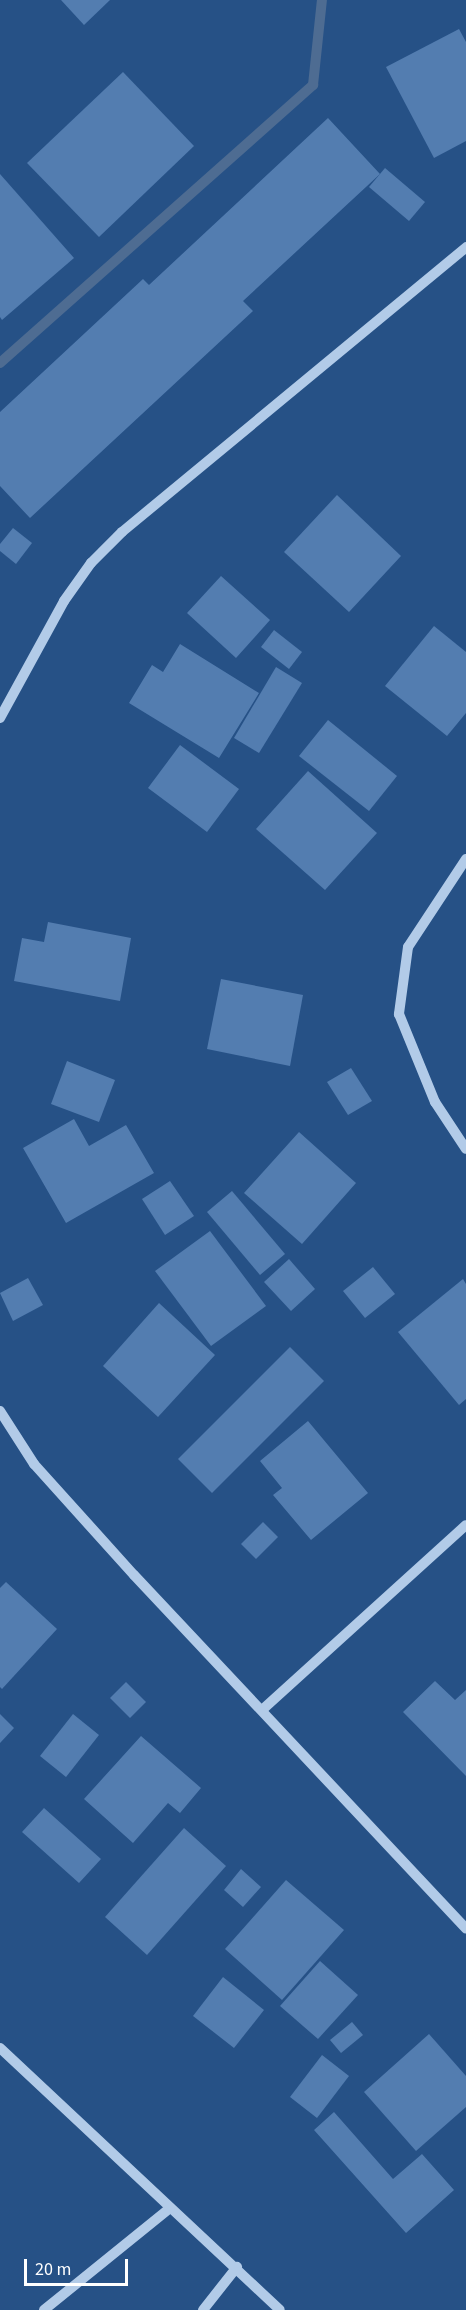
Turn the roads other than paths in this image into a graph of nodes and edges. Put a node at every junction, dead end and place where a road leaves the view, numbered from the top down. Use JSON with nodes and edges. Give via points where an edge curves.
{"nodes":[{"id":1,"x":466,"y":247,"type":"edge"},
{"id":2,"x":0,"y":718,"type":"edge"},
{"id":3,"x":466,"y":859,"type":"edge"},
{"id":4,"x":466,"y":1149,"type":"edge"},
{"id":5,"x":0,"y":1411,"type":"edge"},
{"id":6,"x":466,"y":1525,"type":"edge"},
{"id":7,"x":262,"y":1710,"type":"junction"},
{"id":8,"x":466,"y":1929,"type":"edge"},
{"id":9,"x":0,"y":2048,"type":"edge"},
{"id":10,"x":170,"y":2208,"type":"junction"},
{"id":11,"x":237,"y":2267,"type":"junction"},
{"id":12,"x":44,"y":2310,"type":"edge"},
{"id":13,"x":203,"y":2310,"type":"edge"},
{"id":14,"x":280,"y":2310,"type":"edge"}],
"edges":[{"from":1,"to":2,"type":"street","via":[[91,563],[64,601]]},
{"from":3,"to":4,"type":"street","via":[[408,946],[399,1014],[435,1102]]},
{"from":5,"to":7,"type":"street","via":[[34,1464]]},
{"from":6,"to":7,"type":"street"},
{"from":7,"to":8,"type":"street"},
{"from":9,"to":10,"type":"street"},
{"from":10,"to":11,"type":"street"},
{"from":10,"to":12,"type":"street"},
{"from":11,"to":13,"type":"street"},
{"from":11,"to":14,"type":"street"}]}
